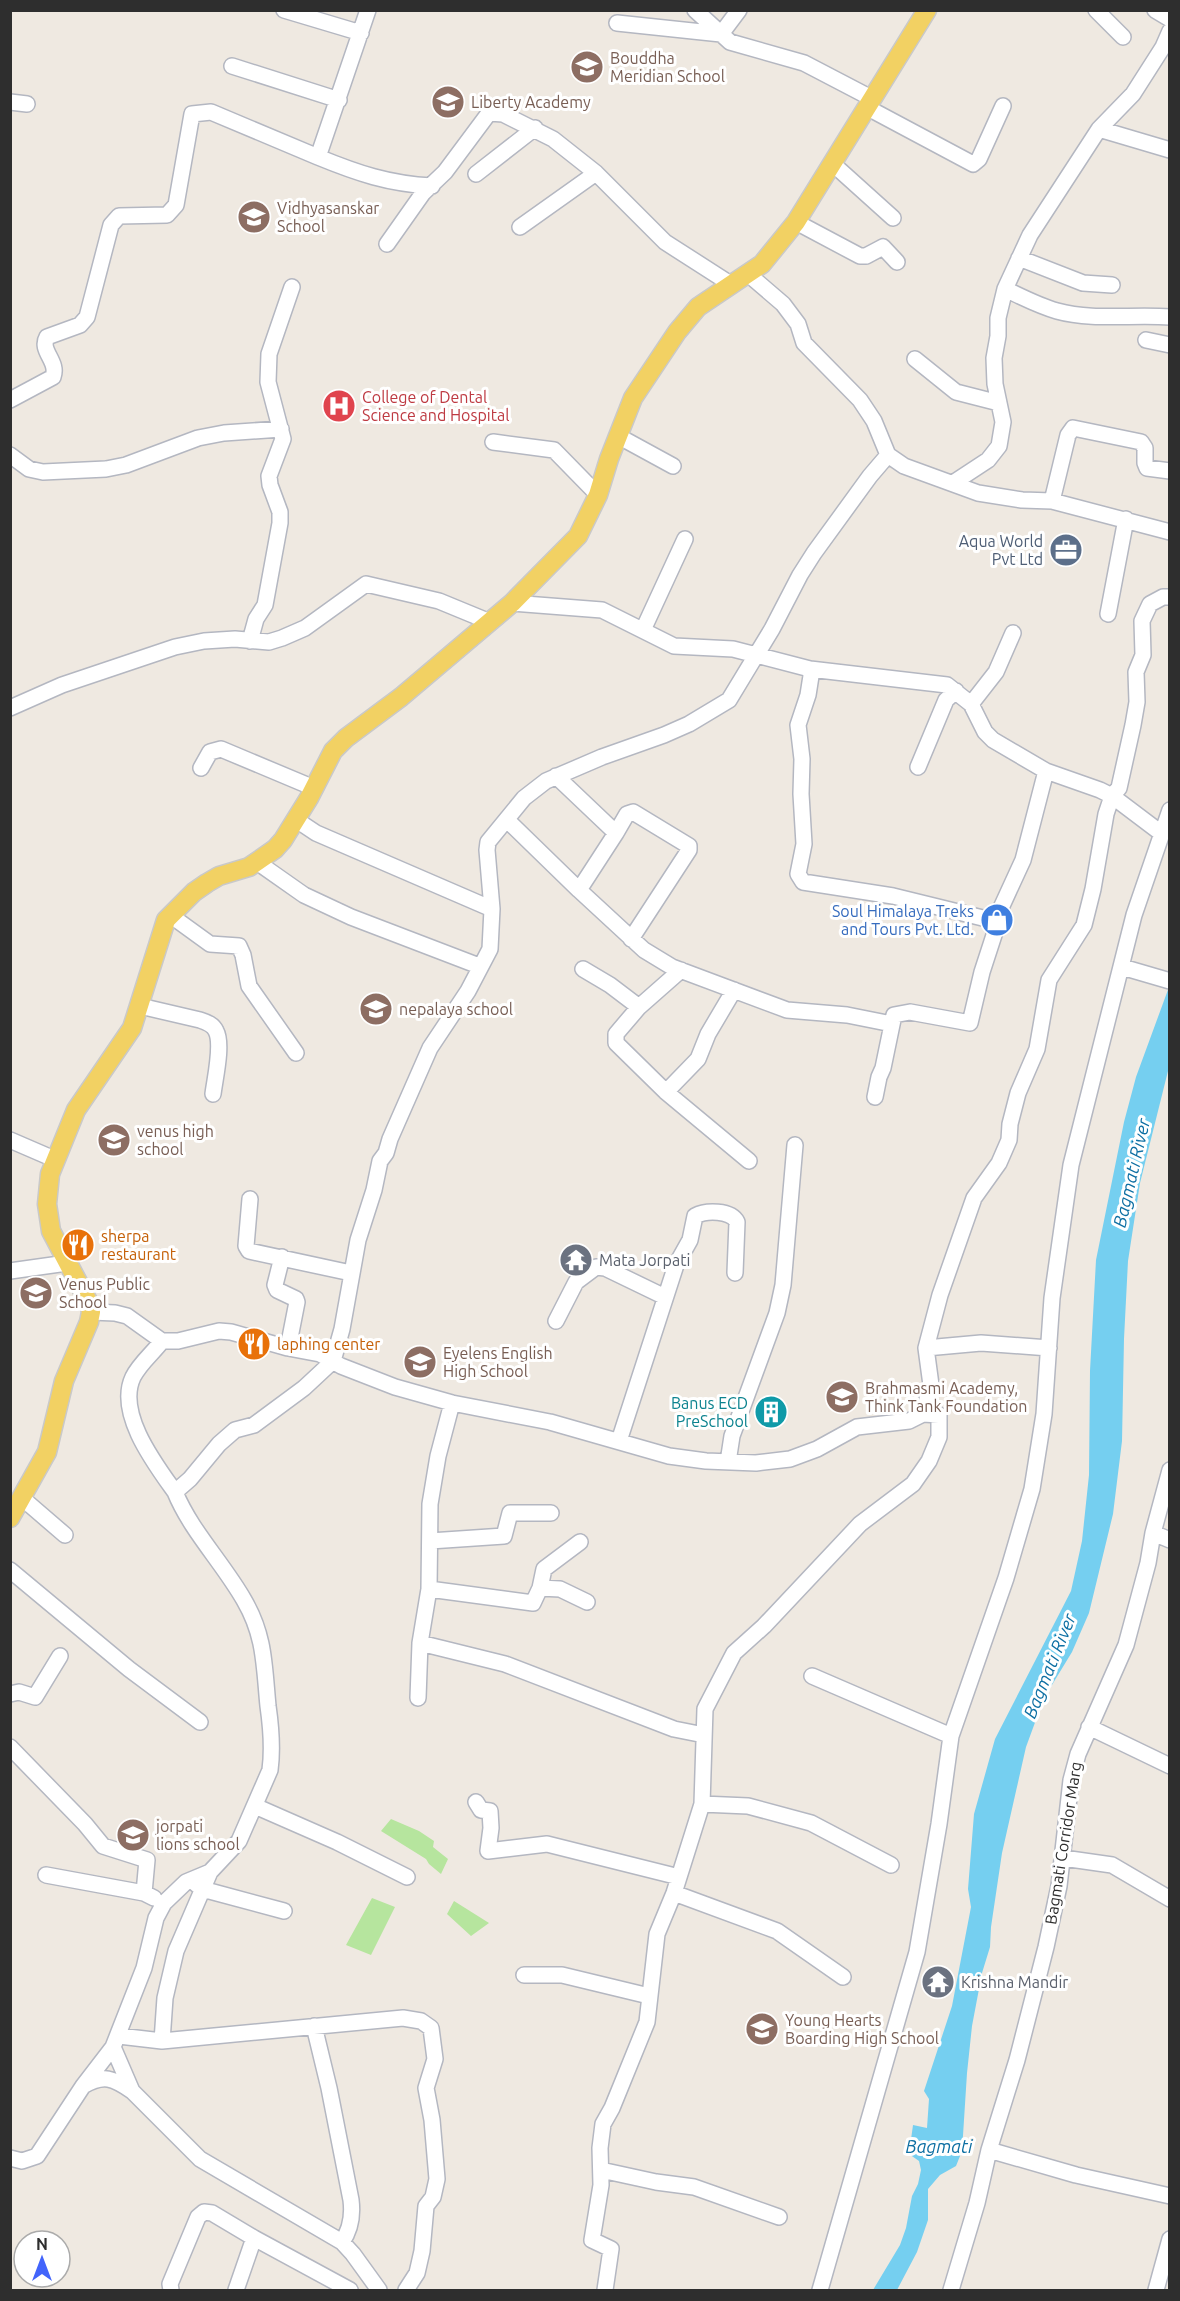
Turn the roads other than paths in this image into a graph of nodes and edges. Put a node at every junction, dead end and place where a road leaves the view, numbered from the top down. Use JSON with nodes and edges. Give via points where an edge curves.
{"nodes":[{"id":1,"x":284,"y":10,"type":"edge"},
{"id":2,"x":368,"y":10,"type":"edge"},
{"id":3,"x":695,"y":10,"type":"edge"},
{"id":4,"x":739,"y":10,"type":"edge"},
{"id":5,"x":927,"y":10,"type":"edge"},
{"id":6,"x":1095,"y":10,"type":"edge"},
{"id":7,"x":1155,"y":10,"type":"edge"},
{"id":8,"x":1170,"y":19,"type":"edge"},
{"id":9,"x":617,"y":23,"type":"dead end"},
{"id":10,"x":1170,"y":31,"type":"edge"},
{"id":11,"x":360,"y":33,"type":"junction"},
{"id":12,"x":721,"y":34,"type":"junction"},
{"id":13,"x":1123,"y":37,"type":"dead end"},
{"id":14,"x":232,"y":66,"type":"dead end"},
{"id":15,"x":339,"y":100,"type":"junction"},
{"id":16,"x":10,"y":102,"type":"edge"},
{"id":17,"x":27,"y":104,"type":"dead end"},
{"id":18,"x":871,"y":104,"type":"junction"},
{"id":19,"x":1003,"y":106,"type":"dead end"},
{"id":20,"x":535,"y":128,"type":"junction"},
{"id":21,"x":1099,"y":129,"type":"junction"},
{"id":22,"x":1170,"y":150,"type":"edge"},
{"id":23,"x":318,"y":157,"type":"junction"},
{"id":24,"x":833,"y":164,"type":"junction"},
{"id":25,"x":596,"y":173,"type":"junction"},
{"id":26,"x":476,"y":174,"type":"dead end"},
{"id":27,"x":432,"y":186,"type":"junction"},
{"id":28,"x":893,"y":218,"type":"dead end"},
{"id":29,"x":796,"y":222,"type":"junction"},
{"id":30,"x":520,"y":227,"type":"dead end"},
{"id":31,"x":387,"y":244,"type":"dead end"},
{"id":32,"x":1019,"y":258,"type":"junction"},
{"id":33,"x":897,"y":262,"type":"dead end"},
{"id":34,"x":748,"y":274,"type":"junction"},
{"id":35,"x":732,"y":285,"type":"junction"},
{"id":36,"x":1112,"y":285,"type":"dead end"},
{"id":37,"x":292,"y":287,"type":"dead end"},
{"id":38,"x":1005,"y":289,"type":"junction"},
{"id":39,"x":1170,"y":317,"type":"edge"},
{"id":40,"x":1146,"y":340,"type":"dead end"},
{"id":41,"x":1170,"y":345,"type":"edge"},
{"id":42,"x":915,"y":358,"type":"dead end"},
{"id":43,"x":10,"y":400,"type":"edge"},
{"id":44,"x":999,"y":403,"type":"junction"},
{"id":45,"x":281,"y":429,"type":"junction"},
{"id":46,"x":618,"y":436,"type":"junction"},
{"id":47,"x":493,"y":442,"type":"dead end"},
{"id":48,"x":10,"y":455,"type":"edge"},
{"id":49,"x":888,"y":455,"type":"junction"},
{"id":50,"x":673,"y":466,"type":"dead end"},
{"id":51,"x":1170,"y":471,"type":"edge"},
{"id":52,"x":953,"y":483,"type":"junction"},
{"id":53,"x":598,"y":495,"type":"junction"},
{"id":54,"x":1052,"y":501,"type":"junction"},
{"id":55,"x":1126,"y":519,"type":"junction"},
{"id":56,"x":1170,"y":531,"type":"edge"},
{"id":57,"x":685,"y":539,"type":"dead end"},
{"id":58,"x":1170,"y":597,"type":"edge"},
{"id":59,"x":512,"y":603,"type":"junction"},
{"id":60,"x":1108,"y":614,"type":"dead end"},
{"id":61,"x":490,"y":622,"type":"junction"},
{"id":62,"x":643,"y":630,"type":"junction"},
{"id":63,"x":1013,"y":633,"type":"dead end"},
{"id":64,"x":250,"y":641,"type":"junction"},
{"id":65,"x":756,"y":656,"type":"junction"},
{"id":66,"x":810,"y":669,"type":"junction"},
{"id":67,"x":956,"y":691,"type":"junction"},
{"id":68,"x":970,"y":704,"type":"junction"},
{"id":69,"x":10,"y":708,"type":"edge"},
{"id":70,"x":918,"y":767,"type":"dead end"},
{"id":71,"x":201,"y":768,"type":"dead end"},
{"id":72,"x":1046,"y":771,"type":"junction"},
{"id":73,"x":556,"y":776,"type":"junction"},
{"id":74,"x":314,"y":788,"type":"junction"},
{"id":75,"x":1112,"y":796,"type":"junction"},
{"id":76,"x":1170,"y":810,"type":"edge"},
{"id":77,"x":295,"y":819,"type":"junction"},
{"id":78,"x":507,"y":820,"type":"junction"},
{"id":79,"x":616,"y":833,"type":"junction"},
{"id":80,"x":1161,"y":833,"type":"junction"},
{"id":81,"x":257,"y":862,"type":"junction"},
{"id":82,"x":579,"y":890,"type":"junction"},
{"id":83,"x":492,"y":909,"type":"junction"},
{"id":84,"x":170,"y":915,"type":"junction"},
{"id":85,"x":995,"y":921,"type":"junction"},
{"id":86,"x":631,"y":939,"type":"junction"},
{"id":87,"x":479,"y":966,"type":"junction"},
{"id":88,"x":1122,"y":967,"type":"junction"},
{"id":89,"x":583,"y":969,"type":"dead end"},
{"id":90,"x":681,"y":970,"type":"junction"},
{"id":91,"x":1170,"y":981,"type":"edge"},
{"id":92,"x":734,"y":990,"type":"junction"},
{"id":93,"x":140,"y":1006,"type":"junction"},
{"id":94,"x":639,"y":1007,"type":"junction"},
{"id":95,"x":892,"y":1024,"type":"junction"},
{"id":96,"x":296,"y":1053,"type":"dead end"},
{"id":97,"x":666,"y":1092,"type":"junction"},
{"id":98,"x":213,"y":1094,"type":"dead end"},
{"id":99,"x":875,"y":1097,"type":"dead end"},
{"id":100,"x":10,"y":1140,"type":"edge"},
{"id":101,"x":795,"y":1145,"type":"dead end"},
{"id":102,"x":54,"y":1159,"type":"junction"},
{"id":103,"x":749,"y":1161,"type":"dead end"},
{"id":104,"x":250,"y":1199,"type":"dead end"},
{"id":105,"x":282,"y":1257,"type":"junction"},
{"id":106,"x":67,"y":1263,"type":"junction"},
{"id":107,"x":10,"y":1270,"type":"edge"},
{"id":108,"x":351,"y":1273,"type":"junction"},
{"id":109,"x":735,"y":1273,"type":"dead end"},
{"id":110,"x":665,"y":1297,"type":"junction"},
{"id":111,"x":91,"y":1312,"type":"junction"},
{"id":112,"x":556,"y":1321,"type":"dead end"},
{"id":113,"x":162,"y":1341,"type":"junction"},
{"id":114,"x":288,"y":1348,"type":"junction"},
{"id":115,"x":926,"y":1348,"type":"junction"},
{"id":116,"x":1049,"y":1348,"type":"junction"},
{"id":117,"x":333,"y":1361,"type":"junction"},
{"id":118,"x":452,"y":1402,"type":"junction"},
{"id":119,"x":923,"y":1414,"type":"junction"},
{"id":120,"x":619,"y":1442,"type":"junction"},
{"id":121,"x":728,"y":1462,"type":"junction"},
{"id":122,"x":1170,"y":1470,"type":"edge"},
{"id":123,"x":175,"y":1492,"type":"junction"},
{"id":124,"x":1167,"y":1493,"type":"edge"},
{"id":125,"x":22,"y":1498,"type":"junction"},
{"id":126,"x":551,"y":1513,"type":"dead end"},
{"id":127,"x":10,"y":1518,"type":"edge"},
{"id":128,"x":1153,"y":1533,"type":"junction"},
{"id":129,"x":65,"y":1535,"type":"dead end"},
{"id":130,"x":430,"y":1540,"type":"junction"},
{"id":131,"x":1170,"y":1540,"type":"edge"},
{"id":132,"x":580,"y":1542,"type":"dead end"},
{"id":133,"x":10,"y":1570,"type":"edge"},
{"id":134,"x":540,"y":1588,"type":"junction"},
{"id":135,"x":429,"y":1589,"type":"junction"},
{"id":136,"x":587,"y":1602,"type":"dead end"},
{"id":137,"x":420,"y":1643,"type":"junction"},
{"id":138,"x":60,"y":1656,"type":"dead end"},
{"id":139,"x":812,"y":1676,"type":"dead end"},
{"id":140,"x":10,"y":1694,"type":"edge"},
{"id":141,"x":418,"y":1698,"type":"dead end"},
{"id":142,"x":200,"y":1722,"type":"dead end"},
{"id":143,"x":1089,"y":1727,"type":"junction"},
{"id":144,"x":704,"y":1735,"type":"junction"},
{"id":145,"x":951,"y":1736,"type":"junction"},
{"id":146,"x":10,"y":1747,"type":"edge"},
{"id":147,"x":1170,"y":1766,"type":"edge"},
{"id":148,"x":477,"y":1802,"type":"dead end"},
{"id":149,"x":702,"y":1804,"type":"junction"},
{"id":150,"x":255,"y":1806,"type":"junction"},
{"id":151,"x":1063,"y":1858,"type":"junction"},
{"id":152,"x":891,"y":1865,"type":"dead end"},
{"id":153,"x":46,"y":1875,"type":"dead end"},
{"id":154,"x":407,"y":1877,"type":"dead end"},
{"id":155,"x":679,"y":1877,"type":"junction"},
{"id":156,"x":196,"y":1885,"type":"junction"},
{"id":157,"x":144,"y":1893,"type":"junction"},
{"id":158,"x":674,"y":1893,"type":"junction"},
{"id":159,"x":1170,"y":1899,"type":"edge"},
{"id":160,"x":164,"y":1903,"type":"junction"},
{"id":161,"x":285,"y":1911,"type":"dead end"},
{"id":162,"x":524,"y":1975,"type":"dead end"},
{"id":163,"x":843,"y":1977,"type":"dead end"},
{"id":164,"x":649,"y":1996,"type":"junction"},
{"id":165,"x":314,"y":2026,"type":"junction"},
{"id":166,"x":162,"y":2041,"type":"junction"},
{"id":167,"x":116,"y":2042,"type":"junction"},
{"id":168,"x":83,"y":2086,"type":"junction"},
{"id":169,"x":132,"y":2091,"type":"junction"},
{"id":170,"x":989,"y":2150,"type":"junction"},
{"id":171,"x":10,"y":2158,"type":"edge"},
{"id":172,"x":601,"y":2170,"type":"junction"},
{"id":173,"x":1170,"y":2196,"type":"edge"},
{"id":174,"x":779,"y":2217,"type":"dead end"},
{"id":175,"x":254,"y":2238,"type":"junction"},
{"id":176,"x":1170,"y":2239,"type":"edge"},
{"id":177,"x":342,"y":2242,"type":"junction"},
{"id":178,"x":171,"y":2290,"type":"edge"},
{"id":179,"x":236,"y":2290,"type":"edge"},
{"id":180,"x":350,"y":2290,"type":"edge"},
{"id":181,"x":379,"y":2290,"type":"edge"},
{"id":182,"x":406,"y":2290,"type":"edge"},
{"id":183,"x":605,"y":2290,"type":"edge"},
{"id":184,"x":820,"y":2290,"type":"edge"},
{"id":185,"x":951,"y":2290,"type":"edge"},
{"id":186,"x":1156,"y":2290,"type":"edge"}],
"edges":[{"from":1,"to":11,"type":"street"},
{"from":2,"to":11,"type":"street"},
{"from":3,"to":12,"type":"street"},
{"from":4,"to":12,"type":"street"},
{"from":5,"to":18,"type":"main road"},
{"from":6,"to":13,"type":"street"},
{"from":7,"to":8,"type":"street"},
{"from":9,"to":12,"type":"street"},
{"from":10,"to":21,"type":"street","via":[[1133,94]]},
{"from":11,"to":15,"type":"street"},
{"from":12,"to":18,"type":"street","via":[[730,42],[804,63]]},
{"from":14,"to":15,"type":"street"},
{"from":15,"to":23,"type":"street"},
{"from":16,"to":17,"type":"street"},
{"from":18,"to":19,"type":"street","via":[[973,164],[977,163]]},
{"from":18,"to":24,"type":"main road"},
{"from":20,"to":25,"type":"street"},
{"from":20,"to":26,"type":"street"},
{"from":20,"to":27,"type":"street","via":[[503,114],[489,113]]},
{"from":21,"to":22,"type":"street"},
{"from":21,"to":32,"type":"street"},
{"from":23,"to":27,"type":"street","via":[[361,175]]},
{"from":23,"to":43,"type":"street","via":[[211,112],[192,114],[176,205],[167,215],[119,216],[111,225],[87,317],[80,325],[47,337],[44,342],[55,365],[53,377]]},
{"from":24,"to":28,"type":"street"},
{"from":24,"to":29,"type":"main road"},
{"from":25,"to":30,"type":"street"},
{"from":25,"to":35,"type":"street","via":[[665,242]]},
{"from":27,"to":31,"type":"street"},
{"from":29,"to":33,"type":"street","via":[[860,256],[884,248]]},
{"from":29,"to":34,"type":"main road","via":[[762,264]]},
{"from":32,"to":36,"type":"street","via":[[1083,283]]},
{"from":32,"to":38,"type":"street"},
{"from":34,"to":35,"type":"main road"},
{"from":34,"to":49,"type":"street","via":[[783,304],[798,324],[804,343],[860,400]]},
{"from":35,"to":46,"type":"main road","via":[[698,307],[677,332],[633,398]]},
{"from":37,"to":45,"type":"street","via":[[269,354],[268,382]]},
{"from":38,"to":39,"type":"street","via":[[1058,311]]},
{"from":38,"to":44,"type":"street","via":[[994,358]]},
{"from":40,"to":41,"type":"street"},
{"from":42,"to":44,"type":"street","via":[[956,392]]},
{"from":44,"to":52,"type":"street","via":[[1003,422],[999,446],[988,460]]},
{"from":45,"to":48,"type":"street","via":[[198,438],[106,470],[43,472],[29,469]]},
{"from":45,"to":64,"type":"street","via":[[282,444],[269,476],[280,523],[265,605]]},
{"from":46,"to":50,"type":"street"},
{"from":46,"to":53,"type":"main road"},
{"from":47,"to":53,"type":"street","via":[[554,450]]},
{"from":49,"to":52,"type":"street","via":[[904,466]]},
{"from":49,"to":65,"type":"street","via":[[814,553]]},
{"from":51,"to":54,"type":"street","via":[[1147,468],[1141,442],[1073,428]]},
{"from":52,"to":54,"type":"street","via":[[978,493]]},
{"from":53,"to":59,"type":"main road","via":[[578,536]]},
{"from":54,"to":55,"type":"street"},
{"from":55,"to":56,"type":"street"},
{"from":55,"to":60,"type":"street"},
{"from":57,"to":62,"type":"street"},
{"from":58,"to":75,"type":"street","via":[[1150,604],[1142,621],[1143,655],[1136,672],[1137,702],[1119,788]]},
{"from":59,"to":61,"type":"main road"},
{"from":59,"to":62,"type":"street","via":[[602,610]]},
{"from":61,"to":64,"type":"street","via":[[439,601],[366,584],[305,628],[269,642]]},
{"from":61,"to":74,"type":"main road","via":[[346,738],[333,751]]},
{"from":62,"to":65,"type":"street","via":[[674,646],[733,649]]},
{"from":63,"to":68,"type":"street","via":[[996,672]]},
{"from":64,"to":69,"type":"street","via":[[204,640],[175,647],[62,685]]},
{"from":65,"to":66,"type":"street"},
{"from":65,"to":73,"type":"street","via":[[729,699],[707,714],[664,735]]},
{"from":66,"to":67,"type":"street","via":[[947,685]]},
{"from":66,"to":85,"type":"street","via":[[808,695],[798,725],[804,844],[798,874],[803,882],[893,896]]},
{"from":67,"to":68,"type":"street"},
{"from":67,"to":70,"type":"street","via":[[946,700]]},
{"from":68,"to":72,"type":"street","via":[[993,740]]},
{"from":71,"to":74,"type":"street","via":[[210,752],[221,750]]},
{"from":72,"to":75,"type":"street"},
{"from":72,"to":85,"type":"street","via":[[1023,860]]},
{"from":73,"to":78,"type":"street","via":[[524,798]]},
{"from":73,"to":79,"type":"street"},
{"from":74,"to":77,"type":"main road"},
{"from":75,"to":80,"type":"street"},
{"from":75,"to":115,"type":"street","via":[[1084,925],[1049,980],[1037,1049],[1018,1093],[1009,1140],[999,1163],[974,1198]]},
{"from":76,"to":80,"type":"street"},
{"from":77,"to":81,"type":"main road","via":[[283,840]]},
{"from":77,"to":83,"type":"street","via":[[316,833]]},
{"from":78,"to":82,"type":"street"},
{"from":78,"to":83,"type":"street","via":[[488,842]]},
{"from":79,"to":82,"type":"street"},
{"from":79,"to":86,"type":"street","via":[[627,814],[633,812],[689,846]]},
{"from":80,"to":88,"type":"street","via":[[1134,915]]},
{"from":81,"to":84,"type":"main road","via":[[207,884]]},
{"from":81,"to":87,"type":"street","via":[[313,900]]},
{"from":82,"to":86,"type":"street"},
{"from":83,"to":87,"type":"street","via":[[490,949]]},
{"from":84,"to":93,"type":"main road","via":[[162,928]]},
{"from":84,"to":96,"type":"street","via":[[210,944],[239,946],[249,986]]},
{"from":85,"to":95,"type":"street","via":[[970,1023],[910,1012],[894,1015]]},
{"from":86,"to":90,"type":"street"},
{"from":87,"to":108,"type":"street","via":[[468,991],[430,1047],[380,1161]]},
{"from":88,"to":91,"type":"street"},
{"from":88,"to":116,"type":"street","via":[[1071,1165]]},
{"from":89,"to":94,"type":"street"},
{"from":90,"to":92,"type":"street"},
{"from":90,"to":94,"type":"street"},
{"from":92,"to":95,"type":"street","via":[[786,1010],[847,1015]]},
{"from":92,"to":97,"type":"street","via":[[698,1059]]},
{"from":93,"to":98,"type":"street","via":[[200,1020],[216,1031],[219,1043]]},
{"from":93,"to":102,"type":"main road","via":[[132,1028],[76,1110]]},
{"from":94,"to":97,"type":"street","via":[[614,1039]]},
{"from":95,"to":99,"type":"street"},
{"from":97,"to":103,"type":"street"},
{"from":100,"to":102,"type":"street"},
{"from":101,"to":121,"type":"street","via":[[783,1285],[777,1313],[732,1436]]},
{"from":102,"to":106,"type":"main road","via":[[47,1210],[51,1231]]},
{"from":104,"to":105,"type":"street","via":[[246,1246],[249,1251]]},
{"from":105,"to":108,"type":"street"},
{"from":105,"to":114,"type":"street","via":[[275,1285],[297,1302]]},
{"from":106,"to":107,"type":"street"},
{"from":106,"to":111,"type":"main road"},
{"from":108,"to":117,"type":"street"},
{"from":109,"to":110,"type":"street","via":[[735,1218],[702,1212],[695,1216],[690,1240],[675,1265]]},
{"from":110,"to":112,"type":"street","via":[[596,1267],[576,1282]]},
{"from":110,"to":120,"type":"street"},
{"from":111,"to":113,"type":"street","via":[[128,1316]]},
{"from":111,"to":125,"type":"main road","via":[[64,1381],[47,1452]]},
{"from":113,"to":114,"type":"street","via":[[219,1331]]},
{"from":113,"to":123,"type":"street","via":[[133,1377],[128,1403],[146,1448]]},
{"from":114,"to":117,"type":"street","via":[[320,1354]]},
{"from":115,"to":116,"type":"street","via":[[981,1343]]},
{"from":115,"to":119,"type":"street","via":[[931,1385]]},
{"from":116,"to":145,"type":"street","via":[[1043,1423],[1032,1489],[1006,1578]]},
{"from":117,"to":118,"type":"street","via":[[395,1387]]},
{"from":117,"to":123,"type":"street","via":[[254,1425],[235,1430]]},
{"from":118,"to":120,"type":"street","via":[[550,1422]]},
{"from":118,"to":130,"type":"street","via":[[433,1480]]},
{"from":119,"to":121,"type":"street","via":[[909,1421],[857,1427],[790,1459]]},
{"from":119,"to":144,"type":"street","via":[[939,1415],[939,1437],[921,1473],[913,1484],[860,1524],[734,1653],[705,1709]]},
{"from":120,"to":121,"type":"street","via":[[669,1456]]},
{"from":122,"to":124,"type":"street","name":"Bagmati Corridor Marg"},
{"from":123,"to":150,"type":"street","via":[[183,1511],[245,1601],[262,1646],[272,1758]]},
{"from":124,"to":128,"type":"street","name":"Bagmati Corridor Marg"},
{"from":125,"to":127,"type":"main road"},
{"from":125,"to":129,"type":"street"},
{"from":126,"to":130,"type":"street","via":[[510,1514],[504,1536]]},
{"from":128,"to":131,"type":"street"},
{"from":128,"to":143,"type":"street","name":"Bagmati Corridor Marg","via":[[1126,1645]]},
{"from":130,"to":135,"type":"street"},
{"from":132,"to":134,"type":"street","via":[[544,1569]]},
{"from":133,"to":142,"type":"street"},
{"from":134,"to":135,"type":"street","via":[[533,1603]]},
{"from":134,"to":136,"type":"street","via":[[560,1589]]},
{"from":135,"to":137,"type":"street"},
{"from":137,"to":141,"type":"street"},
{"from":137,"to":144,"type":"street","via":[[505,1664],[674,1729]]},
{"from":138,"to":140,"type":"street","via":[[35,1697],[20,1692]]},
{"from":139,"to":145,"type":"street"},
{"from":143,"to":147,"type":"street"},
{"from":143,"to":151,"type":"street","name":"Bagmati Corridor Marg","via":[[1071,1780]]},
{"from":144,"to":149,"type":"street"},
{"from":145,"to":184,"type":"street","via":[[916,1952]]},
{"from":146,"to":157,"type":"street","via":[[103,1846],[147,1860]]},
{"from":148,"to":155,"type":"street","via":[[481,1810],[490,1811],[488,1851],[547,1844]]},
{"from":149,"to":152,"type":"street","via":[[748,1806],[811,1823]]},
{"from":149,"to":155,"type":"street"},
{"from":150,"to":154,"type":"street"},
{"from":150,"to":156,"type":"street","via":[[239,1841]]},
{"from":151,"to":159,"type":"street","via":[[1112,1865]]},
{"from":151,"to":170,"type":"street","name":"Bagmati Corridor Marg","via":[[1046,1947]]},
{"from":153,"to":157,"type":"street"},
{"from":155,"to":158,"type":"street"},
{"from":156,"to":160,"type":"street","via":[[186,1882]]},
{"from":156,"to":161,"type":"street"},
{"from":156,"to":166,"type":"street","via":[[165,1998]]},
{"from":157,"to":160,"type":"street"},
{"from":158,"to":163,"type":"street","via":[[777,1931]]},
{"from":158,"to":164,"type":"street","via":[[657,1934]]},
{"from":160,"to":167,"type":"street"},
{"from":162,"to":164,"type":"street","via":[[562,1975]]},
{"from":164,"to":172,"type":"street","via":[[647,2022],[603,2124]]},
{"from":165,"to":166,"type":"street"},
{"from":165,"to":177,"type":"street","via":[[351,2200],[349,2232]]},
{"from":165,"to":182,"type":"street","via":[[404,2018],[421,2021],[431,2028],[435,2059],[426,2088],[436,2179],[433,2198],[426,2206],[417,2273]]},
{"from":166,"to":167,"type":"street"},
{"from":167,"to":168,"type":"street"},
{"from":167,"to":169,"type":"street"},
{"from":168,"to":169,"type":"street","via":[[105,2078]]},
{"from":168,"to":171,"type":"street","via":[[37,2156],[22,2161]]},
{"from":169,"to":177,"type":"street","via":[[200,2159]]},
{"from":170,"to":173,"type":"street"},
{"from":170,"to":185,"type":"street","name":"Bagmati Corridor Marg"},
{"from":172,"to":174,"type":"street","via":[[694,2187]]},
{"from":172,"to":183,"type":"street","via":[[592,2240],[611,2248]]},
{"from":175,"to":178,"type":"street","via":[[204,2212],[198,2217],[170,2284]]},
{"from":175,"to":179,"type":"street"},
{"from":175,"to":180,"type":"street"},
{"from":176,"to":186,"type":"street"},
{"from":177,"to":181,"type":"street"}]}
